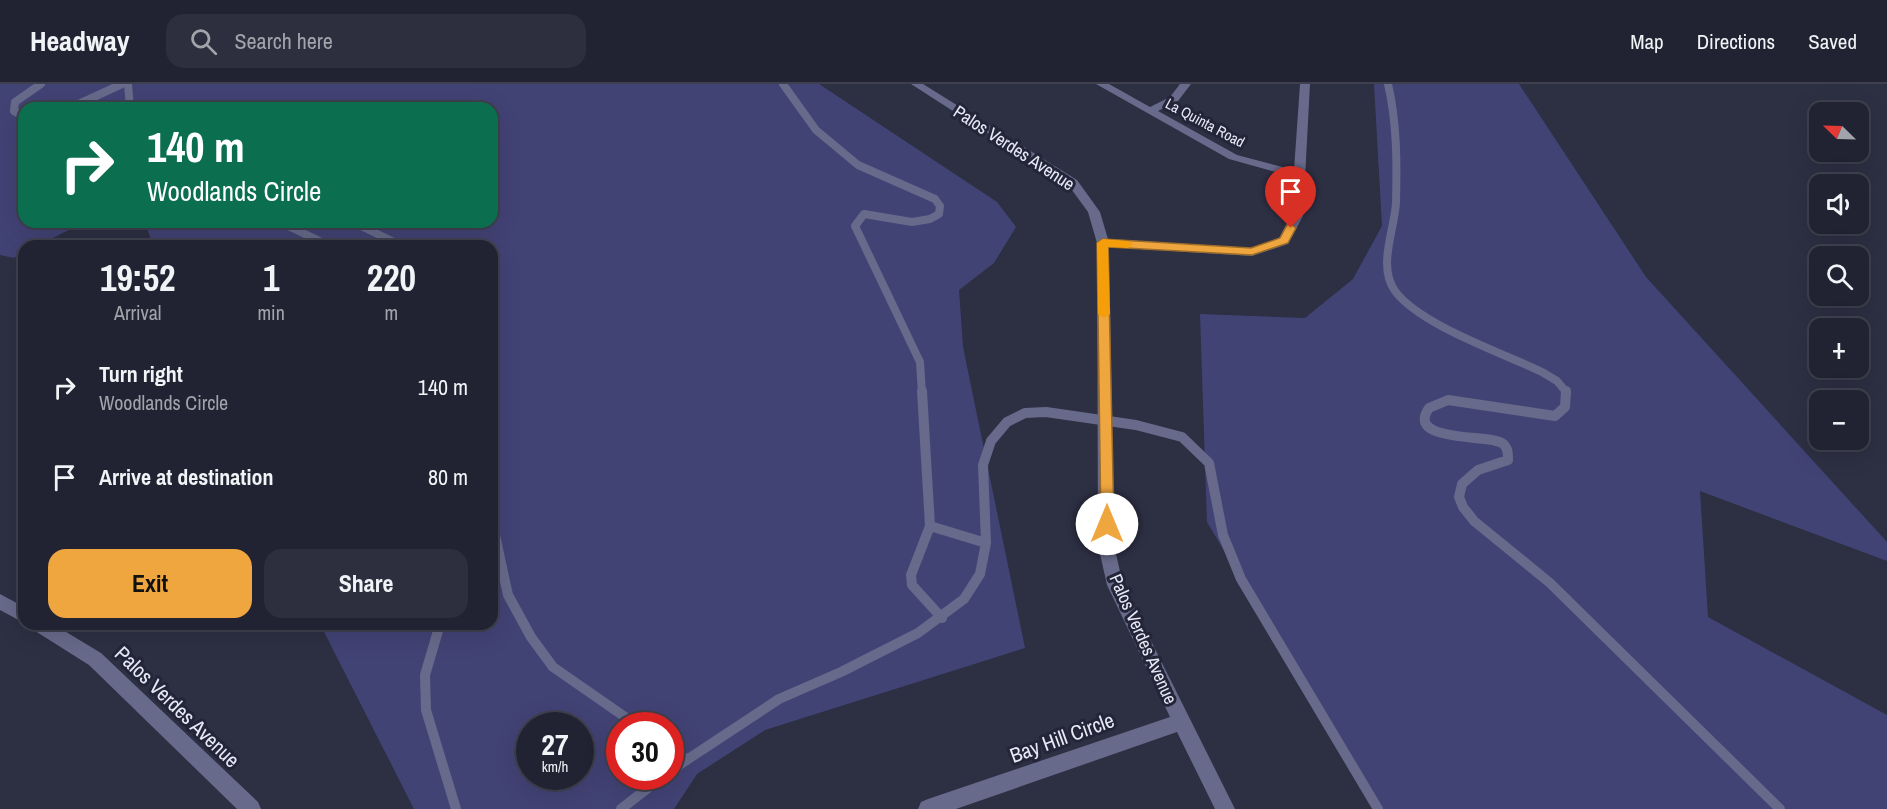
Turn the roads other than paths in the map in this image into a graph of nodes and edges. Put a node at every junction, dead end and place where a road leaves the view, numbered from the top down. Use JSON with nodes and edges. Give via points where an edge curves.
{"nodes":[{"id":1,"x":41,"y":84,"type":"edge"},
{"id":2,"x":122,"y":84,"type":"edge"},
{"id":3,"x":128,"y":84,"type":"edge"},
{"id":4,"x":783,"y":84,"type":"edge"},
{"id":5,"x":916,"y":84,"type":"edge"},
{"id":6,"x":1101,"y":84,"type":"edge"},
{"id":7,"x":1186,"y":84,"type":"edge"},
{"id":8,"x":1305,"y":84,"type":"edge"},
{"id":9,"x":1388,"y":84,"type":"edge"},
{"id":10,"x":83,"y":102,"type":"edge"},
{"id":11,"x":129,"y":102,"type":"edge"},
{"id":12,"x":1150,"y":111,"type":"junction"},
{"id":13,"x":18,"y":113,"type":"edge"},
{"id":14,"x":1299,"y":176,"type":"junction"},
{"id":15,"x":292,"y":228,"type":"edge"},
{"id":16,"x":365,"y":228,"type":"edge"},
{"id":17,"x":318,"y":240,"type":"edge"},
{"id":18,"x":390,"y":240,"type":"edge"},
{"id":19,"x":1103,"y":243,"type":"junction"},
{"id":20,"x":1105,"y":421,"type":"junction"},
{"id":21,"x":930,"y":526,"type":"junction"},
{"id":22,"x":986,"y":543,"type":"junction"},
{"id":23,"x":498,"y":549,"type":"edge"},
{"id":24,"x":0,"y":601,"type":"edge"},
{"id":25,"x":18,"y":612,"type":"edge"},
{"id":26,"x":942,"y":618,"type":"junction"},
{"id":27,"x":48,"y":630,"type":"edge"},
{"id":28,"x":438,"y":630,"type":"edge"},
{"id":29,"x":618,"y":712,"type":"edge"},
{"id":30,"x":1180,"y":722,"type":"junction"},
{"id":31,"x":686,"y":759,"type":"edge"},
{"id":32,"x":645,"y":790,"type":"edge"},
{"id":33,"x":962,"y":804,"type":"edge"},
{"id":34,"x":251,"y":809,"type":"edge"},
{"id":35,"x":456,"y":809,"type":"edge"},
{"id":36,"x":621,"y":809,"type":"edge"},
{"id":37,"x":928,"y":809,"type":"edge"},
{"id":38,"x":1225,"y":809,"type":"edge"},
{"id":39,"x":1378,"y":809,"type":"edge"},
{"id":40,"x":1780,"y":809,"type":"edge"}],
"edges":[{"from":1,"to":13,"type":"lane","via":[[15,102],[14,111]]},
{"from":2,"to":10,"type":"lane"},
{"from":3,"to":11,"type":"lane"},
{"from":4,"to":21,"type":"lane","via":[[816,130],[858,165],[935,199],[940,206],[939,214],[918,224],[878,213],[864,214],[855,226],[920,362]]},
{"from":5,"to":19,"type":"street","name":"Palos Verdes Avenue","via":[[1073,183],[1094,212]]},
{"from":6,"to":12,"type":"street","name":"La Quinta Road"},
{"from":7,"to":12,"type":"street","via":[[1174,99]]},
{"from":8,"to":14,"type":"street"},
{"from":9,"to":40,"type":"lane","via":[[1395,134],[1396,205],[1389,280],[1396,293],[1443,325],[1542,372],[1567,392],[1565,407],[1555,416],[1448,400],[1433,403],[1425,418],[1439,434],[1495,440],[1506,445],[1509,452],[1508,460],[1478,470],[1462,484],[1459,497],[1463,507],[1474,521],[1550,583]]},
{"from":12,"to":14,"type":"street","name":"La Quinta Road","via":[[1233,157]]},
{"from":14,"to":19,"type":"street","via":[[1297,216],[1284,241],[1270,248],[1252,252]]},
{"from":15,"to":17,"type":"lane"},
{"from":16,"to":18,"type":"lane"},
{"from":19,"to":20,"type":"street","name":"Palos Verdes Avenue"},
{"from":20,"to":22,"type":"lane","via":[[1046,412],[1025,413],[1007,422],[991,441],[983,465]]},
{"from":20,"to":30,"type":"street","name":"Palos Verdes Avenue","via":[[1106,545],[1115,585]]},
{"from":20,"to":39,"type":"lane","via":[[1182,437],[1209,463],[1223,535],[1240,579]]},
{"from":21,"to":22,"type":"lane"},
{"from":21,"to":26,"type":"lane","via":[[911,575],[912,585]]},
{"from":22,"to":26,"type":"lane","via":[[980,574],[964,599]]},
{"from":23,"to":29,"type":"lane","via":[[508,595],[553,667]]},
{"from":24,"to":25,"type":"street"},
{"from":26,"to":31,"type":"lane","via":[[841,672],[779,699]]},
{"from":27,"to":34,"type":"street","name":"Palos Verdes Avenue","via":[[95,659]]},
{"from":28,"to":35,"type":"lane","via":[[425,675],[426,710]]},
{"from":30,"to":33,"type":"street","name":"Bay Hill Circle"},
{"from":30,"to":38,"type":"street","name":"Palos Verdes Avenue"},
{"from":32,"to":36,"type":"lane"},
{"from":33,"to":37,"type":"street","name":"Bay Hill Circle"}]}
